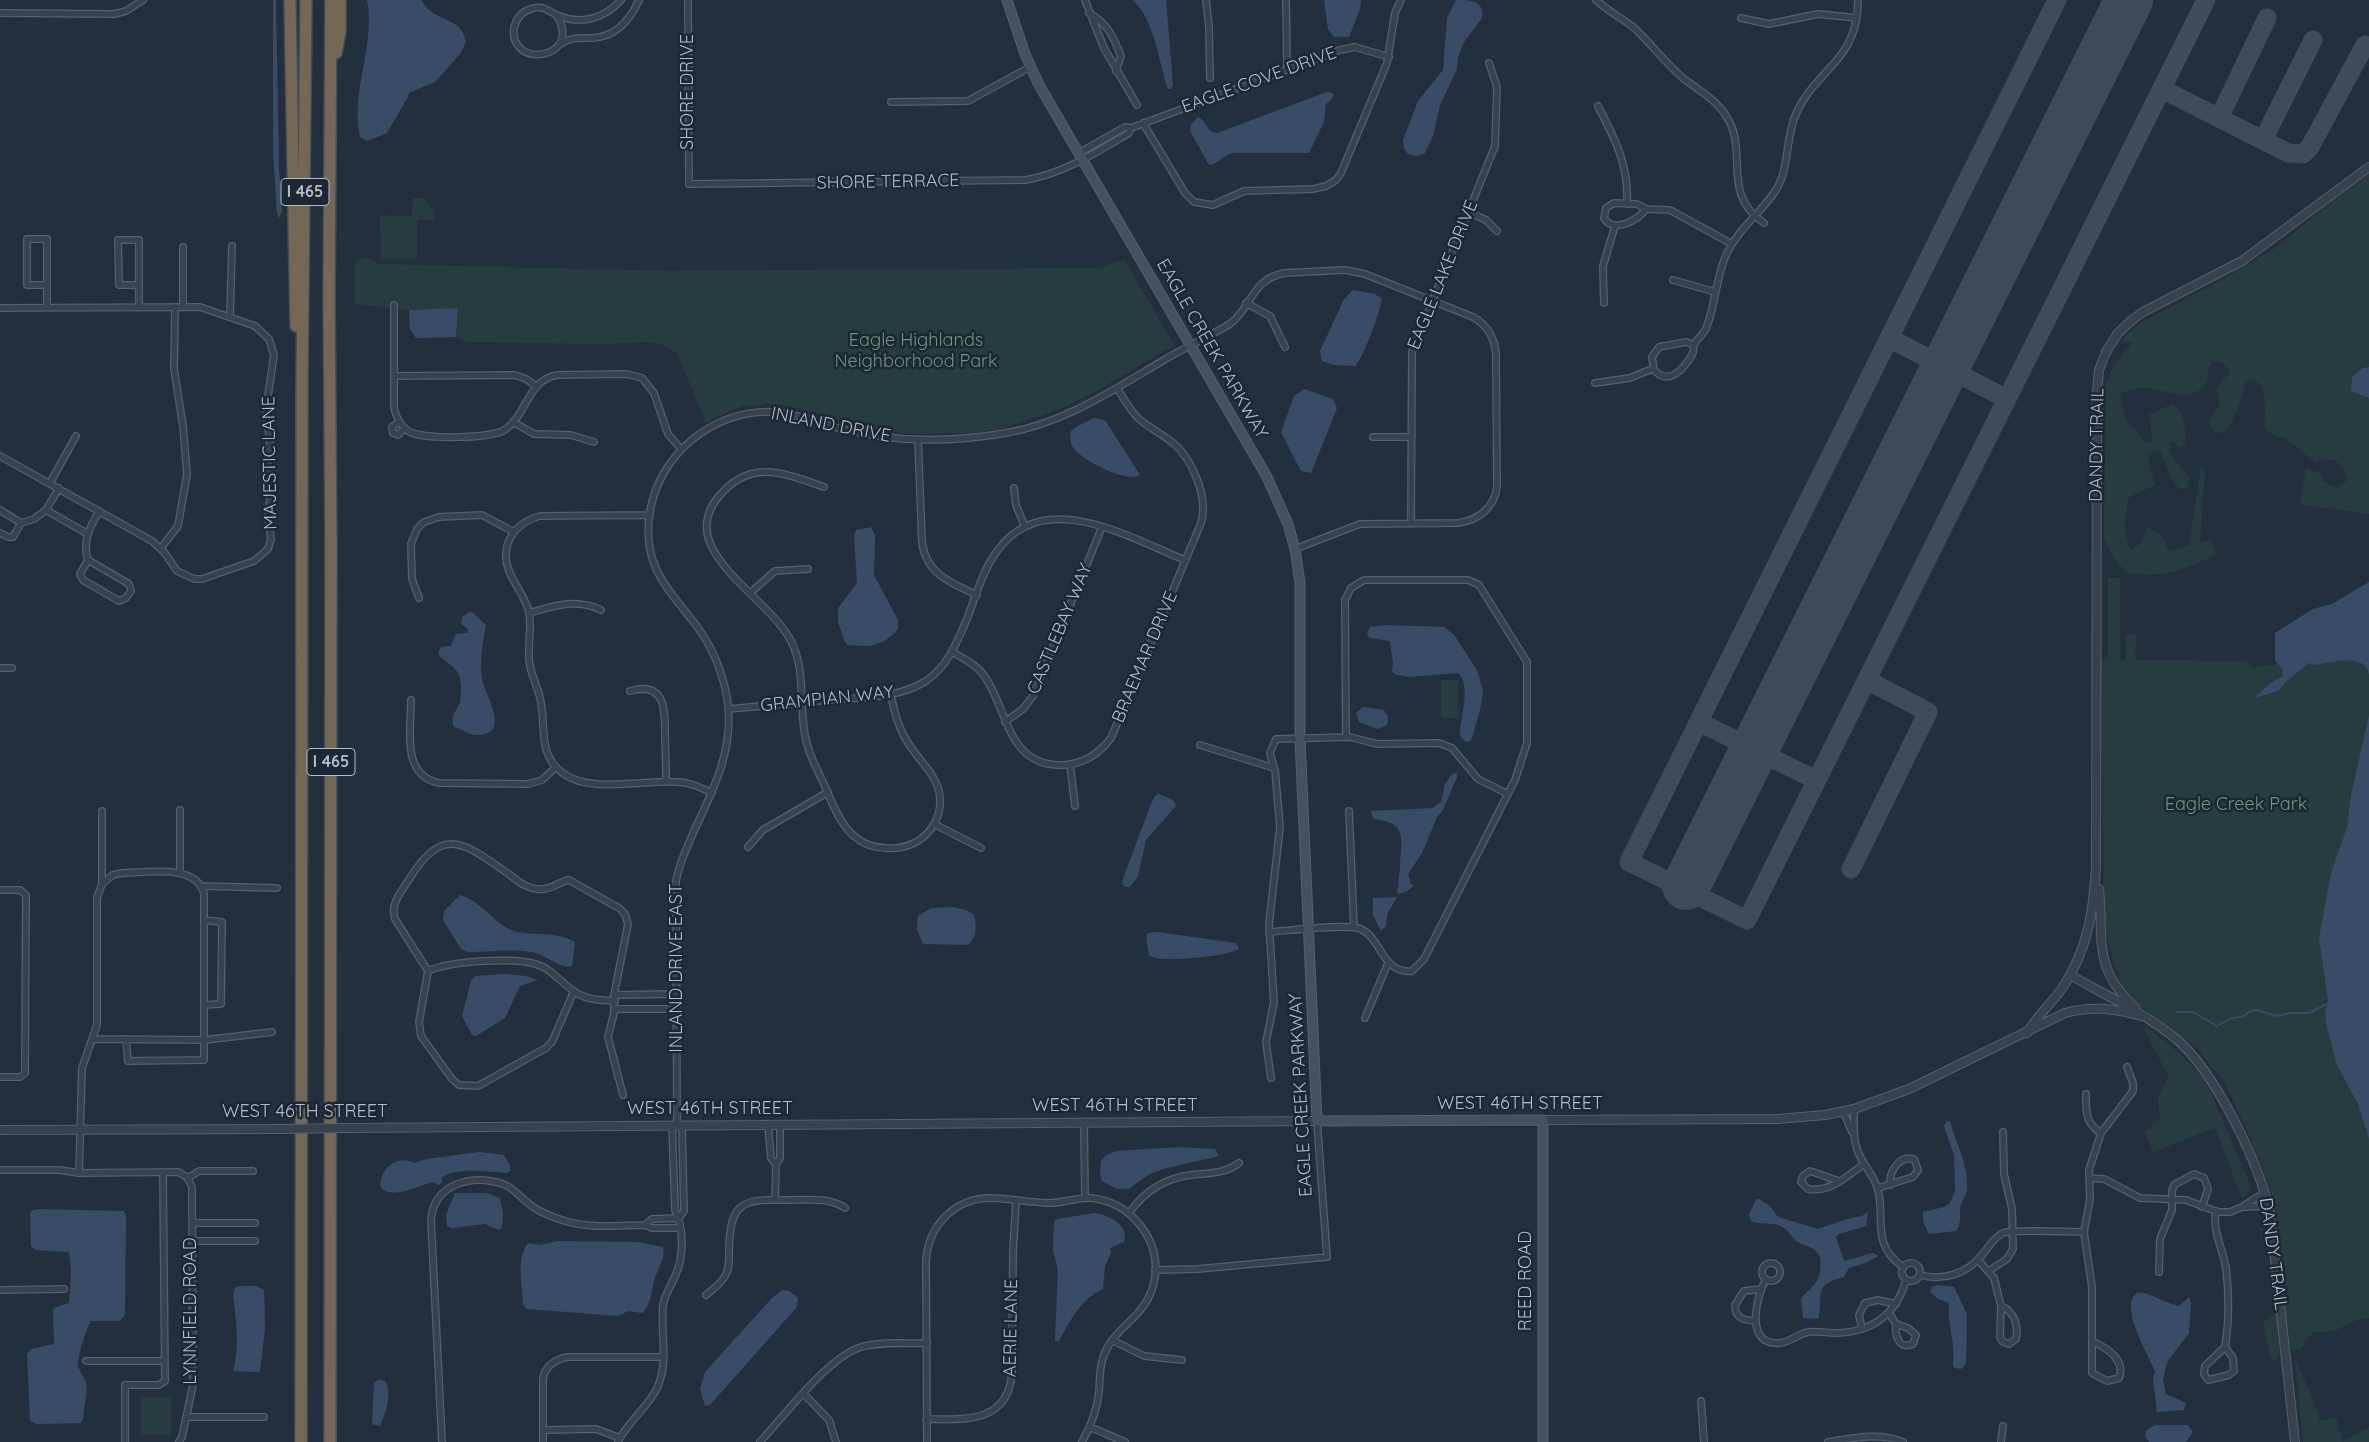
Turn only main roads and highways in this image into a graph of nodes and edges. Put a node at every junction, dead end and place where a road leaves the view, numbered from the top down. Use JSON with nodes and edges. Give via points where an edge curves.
{"nodes":[{"id":1,"x":290,"y":0,"type":"edge"},
{"id":2,"x":306,"y":0,"type":"edge"},
{"id":3,"x":331,"y":0,"type":"edge"},
{"id":4,"x":340,"y":0,"type":"edge"},
{"id":5,"x":1007,"y":0,"type":"edge"},
{"id":6,"x":331,"y":81,"type":"junction"},
{"id":7,"x":302,"y":383,"type":"junction"},
{"id":8,"x":1543,"y":1120,"type":"joint"},
{"id":9,"x":1317,"y":1122,"type":"joint"},
{"id":10,"x":301,"y":1442,"type":"edge"},
{"id":11,"x":330,"y":1442,"type":"edge"},
{"id":12,"x":1543,"y":1442,"type":"edge"}],
"edges":[{"from":1,"to":7,"type":"highway","via":[[296,323]]},
{"from":2,"to":7,"type":"highway","number":"I 465"},
{"from":3,"to":6,"type":"highway","number":"I 465"},
{"from":4,"to":6,"type":"highway","via":[[340,32]]},
{"from":5,"to":9,"type":"main road","name":"EAGLE CREEK PARKWAY","via":[[1030,67],[1267,477],[1295,549],[1300,594],[1300,739]]},
{"from":6,"to":11,"type":"highway","number":"I 465","via":[[328,298],[331,544]]},
{"from":7,"to":10,"type":"highway","number":"I 465"},
{"from":8,"to":9,"type":"main road","name":"WEST 46TH STREET"},
{"from":8,"to":12,"type":"main road","name":"REED ROAD"}]}
